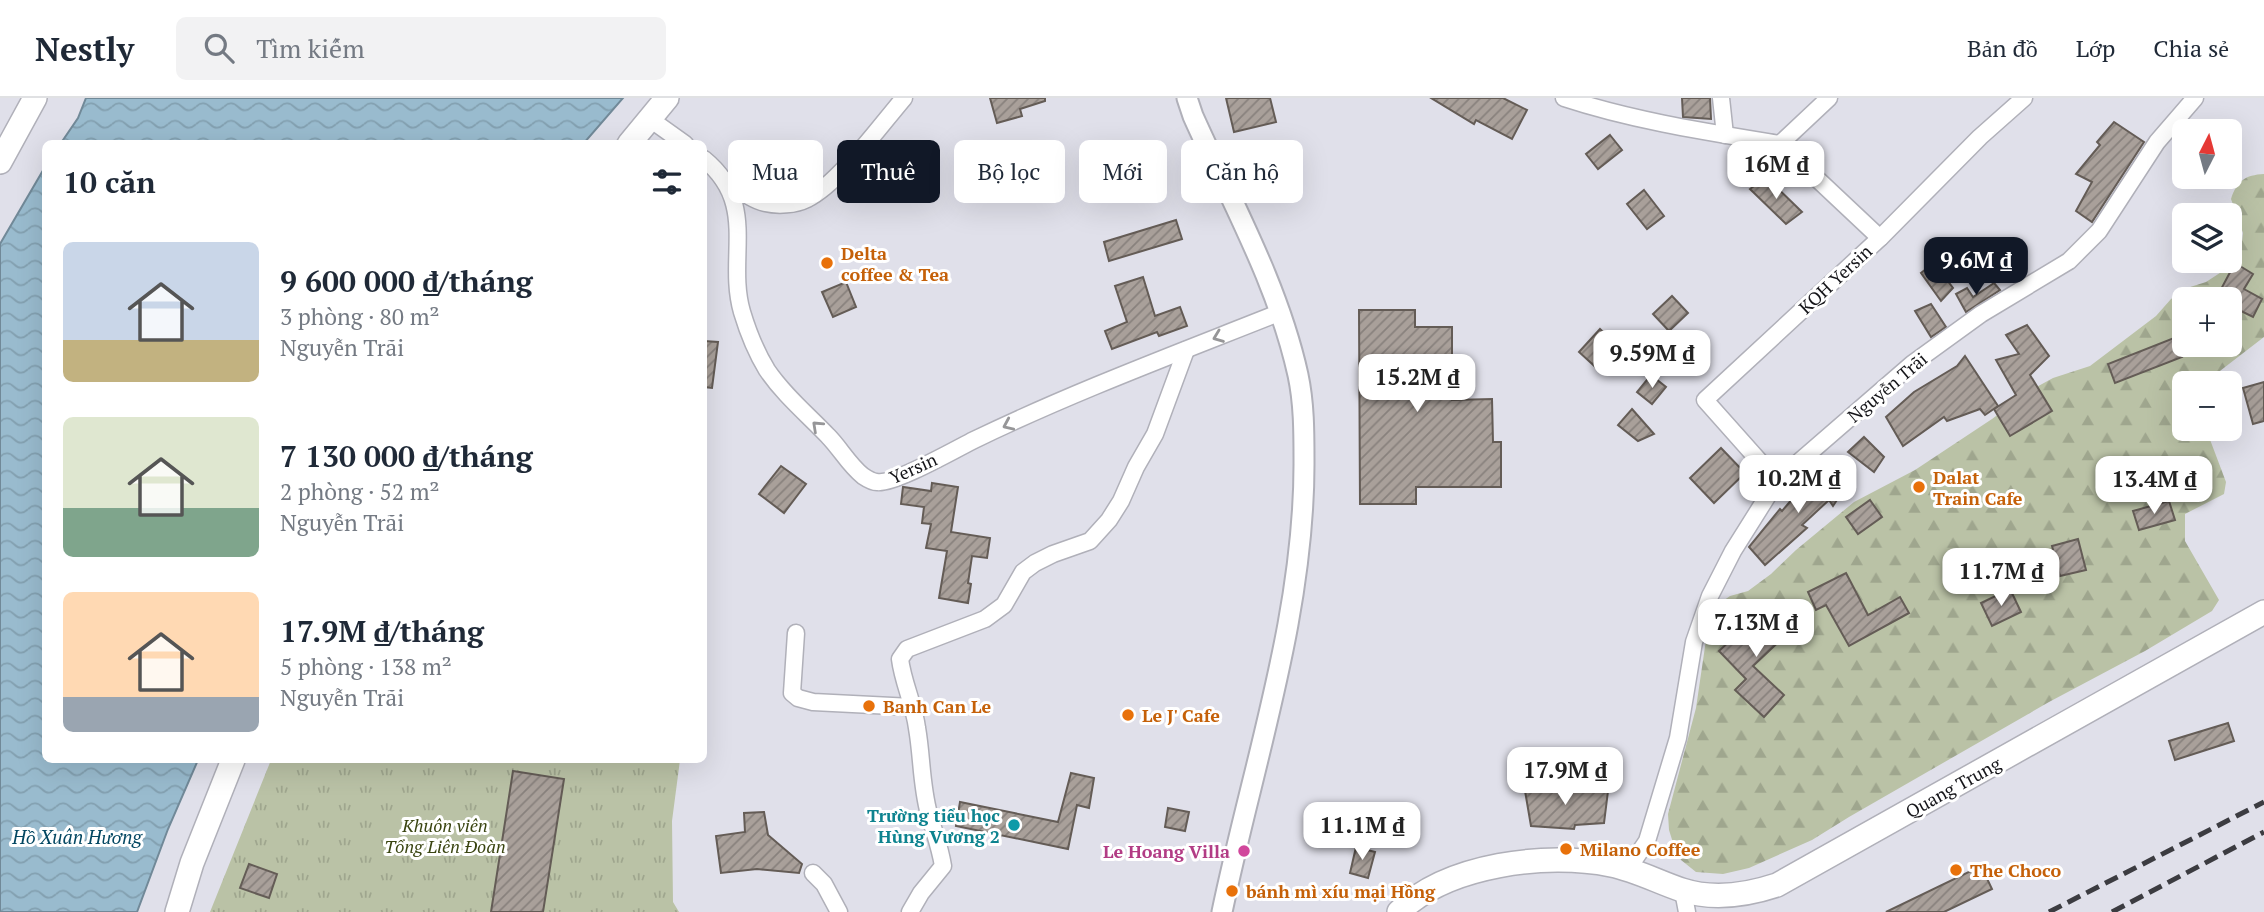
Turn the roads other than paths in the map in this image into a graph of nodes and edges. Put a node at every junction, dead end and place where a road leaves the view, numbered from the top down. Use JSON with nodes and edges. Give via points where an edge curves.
{"nodes":[{"id":1,"x":35,"y":98,"type":"edge"},
{"id":2,"x":667,"y":98,"type":"edge"},
{"id":3,"x":904,"y":98,"type":"edge"},
{"id":4,"x":1187,"y":98,"type":"edge"},
{"id":5,"x":1564,"y":98,"type":"edge"},
{"id":6,"x":1721,"y":98,"type":"edge"},
{"id":7,"x":1829,"y":98,"type":"edge"},
{"id":8,"x":2024,"y":98,"type":"edge"},
{"id":9,"x":2195,"y":98,"type":"edge"},
{"id":10,"x":650,"y":119,"type":"junction"},
{"id":11,"x":1725,"y":135,"type":"junction"},
{"id":12,"x":632,"y":140,"type":"edge"},
{"id":13,"x":679,"y":140,"type":"edge"},
{"id":14,"x":1780,"y":144,"type":"junction"},
{"id":15,"x":0,"y":162,"type":"edge"},
{"id":16,"x":707,"y":162,"type":"edge"},
{"id":17,"x":721,"y":178,"type":"junction"},
{"id":18,"x":1880,"y":238,"type":"junction"},
{"id":19,"x":1282,"y":312,"type":"junction"},
{"id":20,"x":1186,"y":350,"type":"junction"},
{"id":21,"x":1777,"y":481,"type":"junction"},
{"id":22,"x":2264,"y":612,"type":"edge"},
{"id":23,"x":796,"y":633,"type":"dead end"},
{"id":24,"x":912,"y":707,"type":"junction"},
{"id":25,"x":232,"y":763,"type":"edge"},
{"id":26,"x":1628,"y":869,"type":"junction"},
{"id":27,"x":813,"y":873,"type":"dead end"},
{"id":28,"x":1685,"y":901,"type":"edge"},
{"id":29,"x":177,"y":912,"type":"edge"},
{"id":30,"x":839,"y":912,"type":"edge"},
{"id":31,"x":910,"y":912,"type":"edge"},
{"id":32,"x":1222,"y":912,"type":"edge"},
{"id":33,"x":1399,"y":912,"type":"edge"}],
"edges":[{"from":1,"to":15,"type":"main road"},
{"from":2,"to":10,"type":"main road"},
{"from":3,"to":17,"type":"street","name":"Yersin","via":[[836,176],[805,200],[762,203]]},
{"from":4,"to":19,"type":"street"},
{"from":5,"to":11,"type":"street"},
{"from":6,"to":11,"type":"street"},
{"from":7,"to":14,"type":"street"},
{"from":8,"to":18,"type":"street","name":"KQH Yersin"},
{"from":9,"to":21,"type":"street","name":"Nguyễn Trãi","via":[[2157,142],[2099,231],[2069,261],[1912,363]]},
{"from":10,"to":12,"type":"main road"},
{"from":10,"to":13,"type":"street"},
{"from":11,"to":14,"type":"street"},
{"from":14,"to":18,"type":"street"},
{"from":16,"to":17,"type":"street","name":"Yersin"},
{"from":20,"to":17,"type":"street","name":"Yersin","one_way":true,"via":[[878,483],[863,477],[799,409],[757,353],[739,298],[736,209]]},
{"from":18,"to":21,"type":"street","name":"KQH Yersin","via":[[1705,400]]},
{"from":19,"to":20,"type":"street","name":"Yersin","one_way":true},
{"from":19,"to":32,"type":"street","via":[[1299,379],[1304,494],[1291,607]]},
{"from":20,"to":24,"type":"street","via":[[1155,434],[1109,520],[1090,541],[1029,567],[1004,605],[985,619],[906,649],[900,660]]},
{"from":21,"to":26,"type":"street","name":"Nguyễn Trãi","via":[[1710,596],[1694,642],[1678,738],[1647,841]]},
{"from":22,"to":28,"type":"main road","name":"Quang Trung","via":[[1792,878],[1760,890]]},
{"from":23,"to":24,"type":"street","via":[[792,693],[798,698]]},
{"from":24,"to":31,"type":"street","via":[[929,814],[943,866]]},
{"from":25,"to":29,"type":"main road","via":[[191,863]]},
{"from":26,"to":28,"type":"main road","name":"Quang Trung"},
{"from":26,"to":33,"type":"main road","via":[[1559,860],[1483,869],[1436,885]]},
{"from":27,"to":30,"type":"street"}]}
